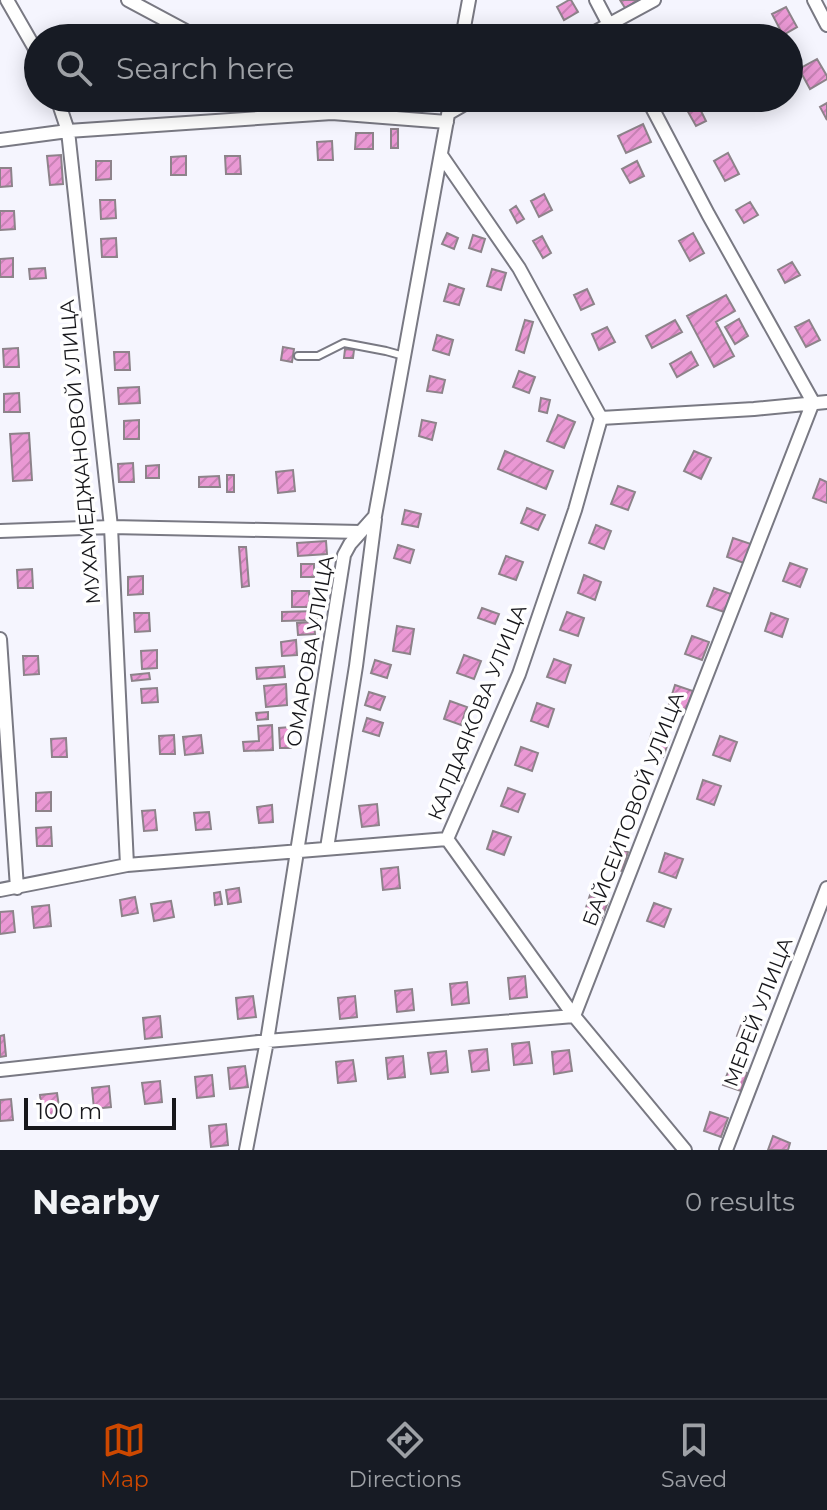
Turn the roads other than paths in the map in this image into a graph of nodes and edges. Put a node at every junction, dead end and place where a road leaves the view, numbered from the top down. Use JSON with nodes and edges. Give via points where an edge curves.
{"nodes":[{"id":1,"x":7,"y":0,"type":"edge"},
{"id":2,"x":128,"y":0,"type":"edge"},
{"id":3,"x":469,"y":0,"type":"edge"},
{"id":4,"x":596,"y":0,"type":"edge"},
{"id":5,"x":654,"y":0,"type":"edge"},
{"id":6,"x":814,"y":0,"type":"edge"},
{"id":7,"x":173,"y":24,"type":"edge"},
{"id":8,"x":465,"y":24,"type":"edge"},
{"id":9,"x":609,"y":24,"type":"joint"},
{"id":10,"x":827,"y":25,"type":"edge"},
{"id":11,"x":24,"y":30,"type":"edge"},
{"id":12,"x":62,"y":112,"type":"edge"},
{"id":13,"x":449,"y":112,"type":"edge"},
{"id":14,"x":455,"y":112,"type":"edge"},
{"id":15,"x":654,"y":112,"type":"edge"},
{"id":16,"x":332,"y":113,"type":"joint"},
{"id":17,"x":448,"y":117,"type":"junction"},
{"id":18,"x":68,"y":131,"type":"junction"},
{"id":19,"x":0,"y":140,"type":"edge"},
{"id":20,"x":441,"y":155,"type":"junction"},
{"id":21,"x":298,"y":356,"type":"dead end"},
{"id":22,"x":404,"y":356,"type":"junction"},
{"id":23,"x":820,"y":402,"type":"edge"},
{"id":24,"x":601,"y":418,"type":"junction"},
{"id":25,"x":375,"y":516,"type":"junction"},
{"id":26,"x":111,"y":527,"type":"junction"},
{"id":27,"x":0,"y":531,"type":"edge"},
{"id":28,"x":361,"y":532,"type":"junction"},
{"id":29,"x":0,"y":639,"type":"edge"},
{"id":30,"x":447,"y":839,"type":"junction"},
{"id":31,"x":327,"y":848,"type":"junction"},
{"id":32,"x":296,"y":852,"type":"junction"},
{"id":33,"x":127,"y":865,"type":"junction"},
{"id":34,"x":17,"y":888,"type":"junction"},
{"id":35,"x":827,"y":888,"type":"edge"},
{"id":36,"x":0,"y":890,"type":"edge"},
{"id":37,"x":574,"y":1016,"type":"junction"},
{"id":38,"x":267,"y":1041,"type":"junction"},
{"id":39,"x":0,"y":1070,"type":"edge"},
{"id":40,"x":246,"y":1150,"type":"edge"},
{"id":41,"x":685,"y":1150,"type":"edge"},
{"id":42,"x":726,"y":1150,"type":"edge"}],
"edges":[{"from":1,"to":11,"type":"street"},
{"from":2,"to":7,"type":"street"},
{"from":3,"to":8,"type":"street"},
{"from":4,"to":9,"type":"street"},
{"from":5,"to":9,"type":"street"},
{"from":6,"to":10,"type":"street"},
{"from":12,"to":18,"type":"street","name":"МУХАМЕДЖАНОВОЙ УЛИЦА"},
{"from":13,"to":17,"type":"street"},
{"from":14,"to":17,"type":"street"},
{"from":15,"to":23,"type":"street","via":[[708,214]]},
{"from":16,"to":17,"type":"street"},
{"from":16,"to":18,"type":"street"},
{"from":17,"to":20,"type":"street"},
{"from":18,"to":19,"type":"street"},
{"from":18,"to":26,"type":"street","name":"МУХАМЕДЖАНОВОЙ УЛИЦА"},
{"from":20,"to":22,"type":"street"},
{"from":20,"to":24,"type":"street","via":[[519,268]]},
{"from":21,"to":22,"type":"lane","via":[[318,356],[344,343]]},
{"from":22,"to":25,"type":"street"},
{"from":23,"to":24,"type":"street"},
{"from":23,"to":37,"type":"street","name":"БАЙСЕИТОВОЙ УЛИЦА"},
{"from":24,"to":30,"type":"street","name":"КАЛДАЯКОВА УЛИЦА","via":[[519,674]]},
{"from":25,"to":28,"type":"street","name":"ОМАРОВА УЛИЦА"},
{"from":25,"to":31,"type":"street"},
{"from":26,"to":27,"type":"street"},
{"from":26,"to":28,"type":"street"},
{"from":26,"to":33,"type":"street","name":"МУХАМЕДЖАНОВОЙ УЛИЦА"},
{"from":28,"to":32,"type":"street","name":"ОМАРОВА УЛИЦА","via":[[344,555]]},
{"from":29,"to":34,"type":"street"},
{"from":30,"to":31,"type":"street","name":"КАЛДАЯКОВА УЛИЦА"},
{"from":30,"to":37,"type":"street"},
{"from":31,"to":32,"type":"street","name":"КАЛДАЯКОВА УЛИЦА"},
{"from":32,"to":33,"type":"street","name":"КАЛДАЯКОВА УЛИЦА"},
{"from":32,"to":38,"type":"street","name":"ОМАРОВА УЛИЦА"},
{"from":33,"to":34,"type":"street","name":"КАЛДАЯКОВА УЛИЦА"},
{"from":34,"to":36,"type":"street","name":"КАЛДАЯКОВА УЛИЦА"},
{"from":35,"to":42,"type":"street","name":"МЕРЕЙ УЛИЦА"},
{"from":37,"to":38,"type":"street"},
{"from":37,"to":41,"type":"street"},
{"from":38,"to":39,"type":"street"},
{"from":38,"to":40,"type":"street","name":"ОМАРОВА УЛИЦА"}]}
